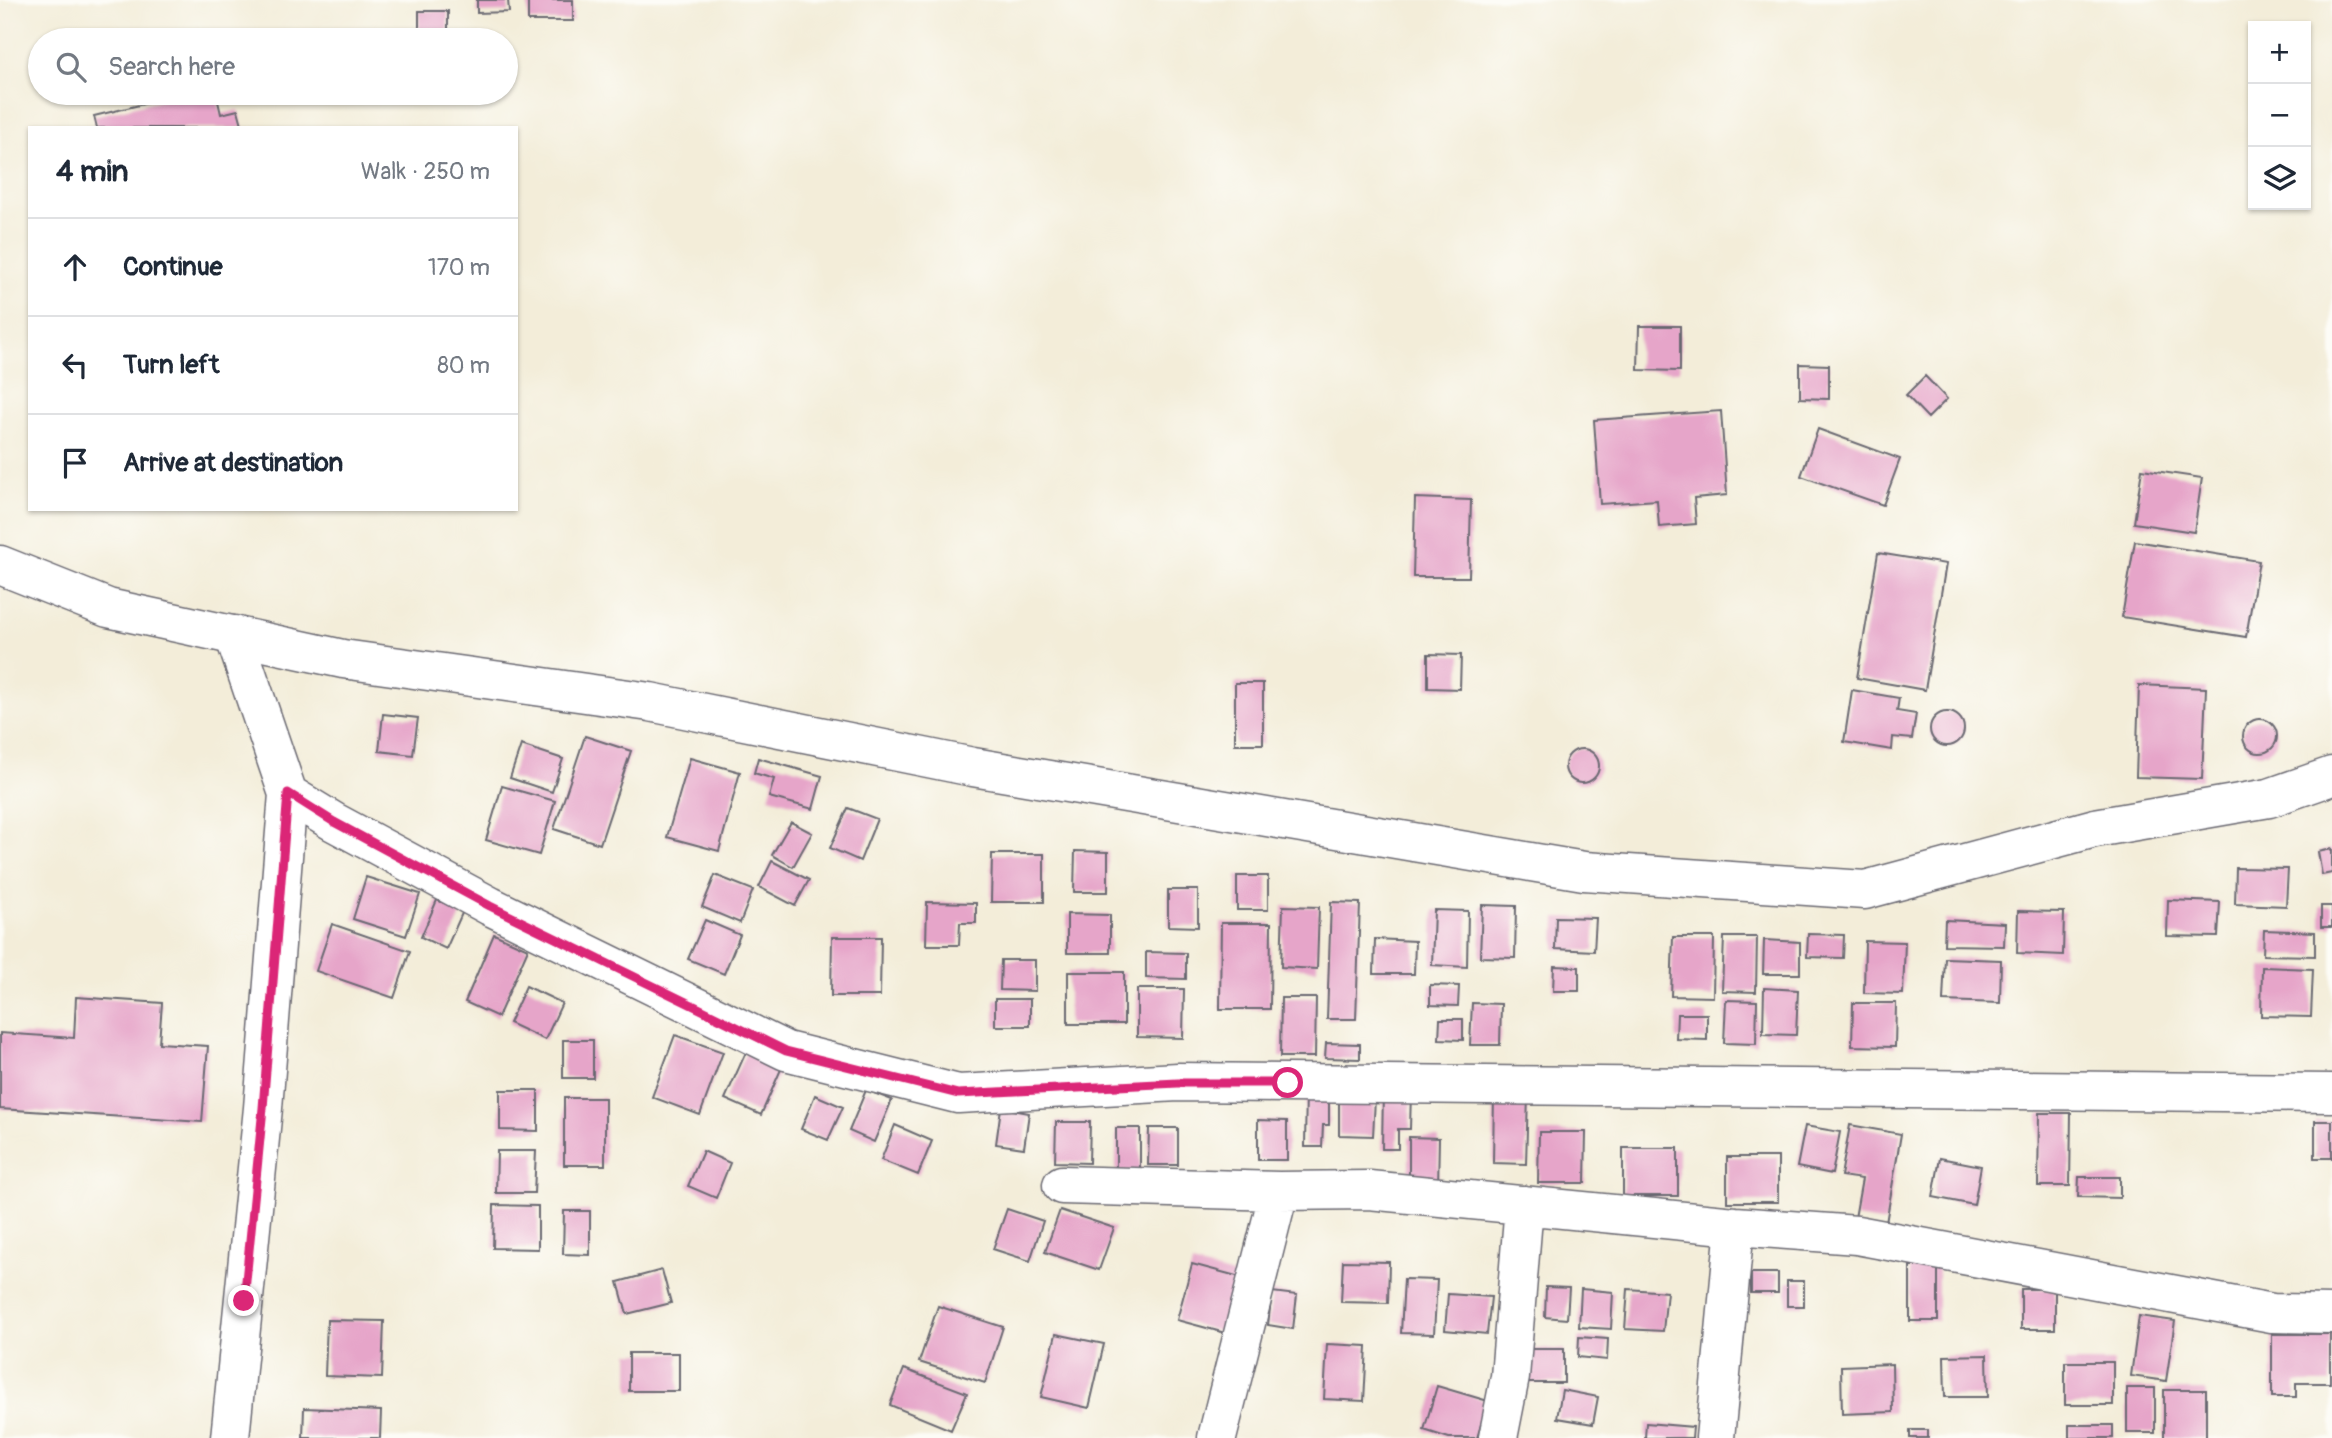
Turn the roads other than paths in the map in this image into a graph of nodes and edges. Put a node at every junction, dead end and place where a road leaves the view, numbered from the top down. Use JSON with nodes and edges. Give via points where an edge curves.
{"nodes":[{"id":1,"x":0,"y":565,"type":"edge"},
{"id":2,"x":234,"y":635,"type":"junction"},
{"id":3,"x":2332,"y":776,"type":"edge"},
{"id":4,"x":288,"y":793,"type":"junction"},
{"id":5,"x":2332,"y":1093,"type":"edge"},
{"id":6,"x":1062,"y":1185,"type":"dead end"},
{"id":7,"x":1279,"y":1191,"type":"junction"},
{"id":8,"x":1524,"y":1205,"type":"junction"},
{"id":9,"x":1735,"y":1226,"type":"junction"},
{"id":10,"x":2332,"y":1314,"type":"edge"},
{"id":11,"x":230,"y":1438,"type":"edge"},
{"id":12,"x":1217,"y":1438,"type":"edge"},
{"id":13,"x":1498,"y":1438,"type":"edge"},
{"id":14,"x":1715,"y":1438,"type":"edge"}],
"edges":[{"from":1,"to":2,"type":"street","via":[[108,608]]},
{"from":2,"to":3,"type":"street","via":[[343,659],[650,702],[973,767],[1611,873],[1865,890],[2095,828],[2269,798]]},
{"from":2,"to":4,"type":"street"},
{"from":4,"to":5,"type":"street","via":[[490,906],[786,1051],[958,1094],[1178,1083]]},
{"from":4,"to":11,"type":"street"},
{"from":6,"to":7,"type":"street"},
{"from":7,"to":8,"type":"street","via":[[1369,1190]]},
{"from":7,"to":12,"type":"street"},
{"from":8,"to":9,"type":"street"},
{"from":8,"to":13,"type":"street","via":[[1510,1377]]},
{"from":9,"to":10,"type":"street","via":[[1857,1235],[2272,1313]]},
{"from":9,"to":14,"type":"street"}]}
